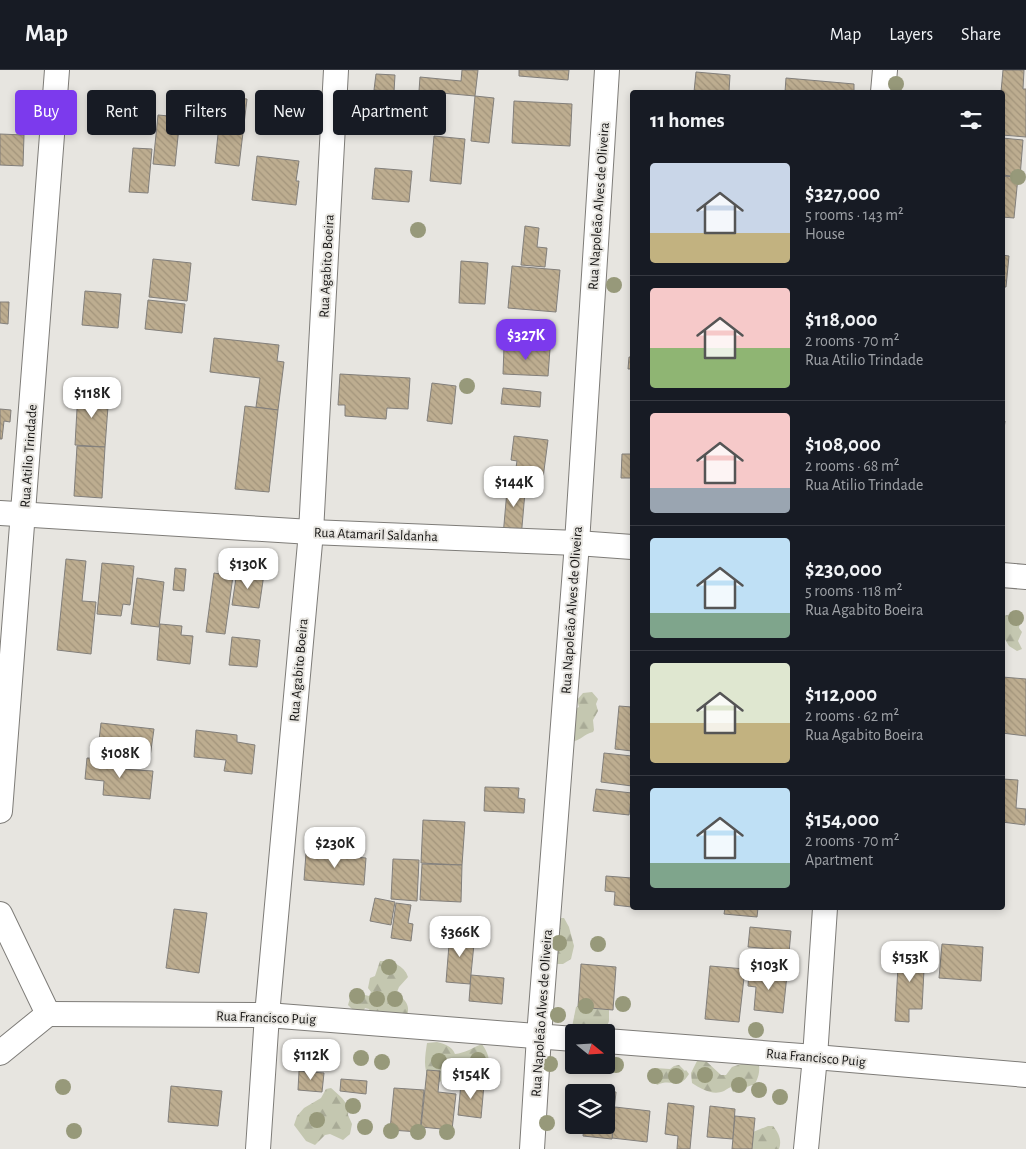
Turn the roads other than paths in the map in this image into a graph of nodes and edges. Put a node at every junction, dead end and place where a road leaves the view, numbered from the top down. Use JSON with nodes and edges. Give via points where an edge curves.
{"nodes":[{"id":1,"x":57,"y":70,"type":"edge"},
{"id":2,"x":336,"y":70,"type":"edge"},
{"id":3,"x":607,"y":70,"type":"edge"},
{"id":4,"x":885,"y":70,"type":"edge"},
{"id":5,"x":883,"y":90,"type":"edge"},
{"id":6,"x":0,"y":513,"type":"edge"},
{"id":7,"x":24,"y":514,"type":"junction"},
{"id":8,"x":311,"y":532,"type":"junction"},
{"id":9,"x":577,"y":543,"type":"junction"},
{"id":10,"x":630,"y":547,"type":"edge"},
{"id":11,"x":1005,"y":575,"type":"edge"},
{"id":12,"x":1026,"y":577,"type":"edge"},
{"id":13,"x":0,"y":811,"type":"edge"},
{"id":14,"x":825,"y":910,"type":"edge"},
{"id":15,"x":0,"y":914,"type":"edge"},
{"id":16,"x":48,"y":1014,"type":"junction"},
{"id":17,"x":267,"y":1015,"type":"junction"},
{"id":18,"x":539,"y":1036,"type":"junction"},
{"id":19,"x":565,"y":1038,"type":"edge"},
{"id":20,"x":615,"y":1042,"type":"edge"},
{"id":21,"x":0,"y":1053,"type":"edge"},
{"id":22,"x":815,"y":1057,"type":"junction"},
{"id":23,"x":1026,"y":1075,"type":"edge"},
{"id":24,"x":258,"y":1149,"type":"edge"},
{"id":25,"x":532,"y":1149,"type":"edge"},
{"id":26,"x":806,"y":1149,"type":"edge"}],
"edges":[{"from":1,"to":7,"type":"street","name":"Rua Atilio Trindade"},
{"from":2,"to":8,"type":"street","name":"Rua Agabito Boeira"},
{"from":3,"to":9,"type":"street","name":"Rua Napoleão Alves de Oliveira"},
{"from":4,"to":5,"type":"street"},
{"from":6,"to":7,"type":"street","name":"Rua Atamaril Saldanha"},
{"from":7,"to":8,"type":"street","name":"Rua Atamaril Saldanha"},
{"from":7,"to":13,"type":"street","name":"Rua Atilio Trindade"},
{"from":8,"to":9,"type":"street","name":"Rua Atamaril Saldanha"},
{"from":8,"to":17,"type":"street","name":"Rua Agabito Boeira"},
{"from":9,"to":10,"type":"street","name":"Rua Atamaril Saldanha"},
{"from":9,"to":18,"type":"street","name":"Rua Napoleão Alves de Oliveira"},
{"from":11,"to":12,"type":"street"},
{"from":14,"to":22,"type":"street"},
{"from":15,"to":16,"type":"street"},
{"from":16,"to":17,"type":"street","name":"Rua Francisco Puig"},
{"from":16,"to":21,"type":"street"},
{"from":17,"to":18,"type":"street","name":"Rua Francisco Puig"},
{"from":17,"to":24,"type":"street","name":"Rua Agabito Boeira"},
{"from":18,"to":19,"type":"street","name":"Rua Francisco Puig"},
{"from":18,"to":25,"type":"street","name":"Rua Napoleão Alves de Oliveira"},
{"from":20,"to":22,"type":"street","name":"Rua Francisco Puig"},
{"from":22,"to":23,"type":"street","name":"Rua Francisco Puig"},
{"from":22,"to":26,"type":"street"}]}
